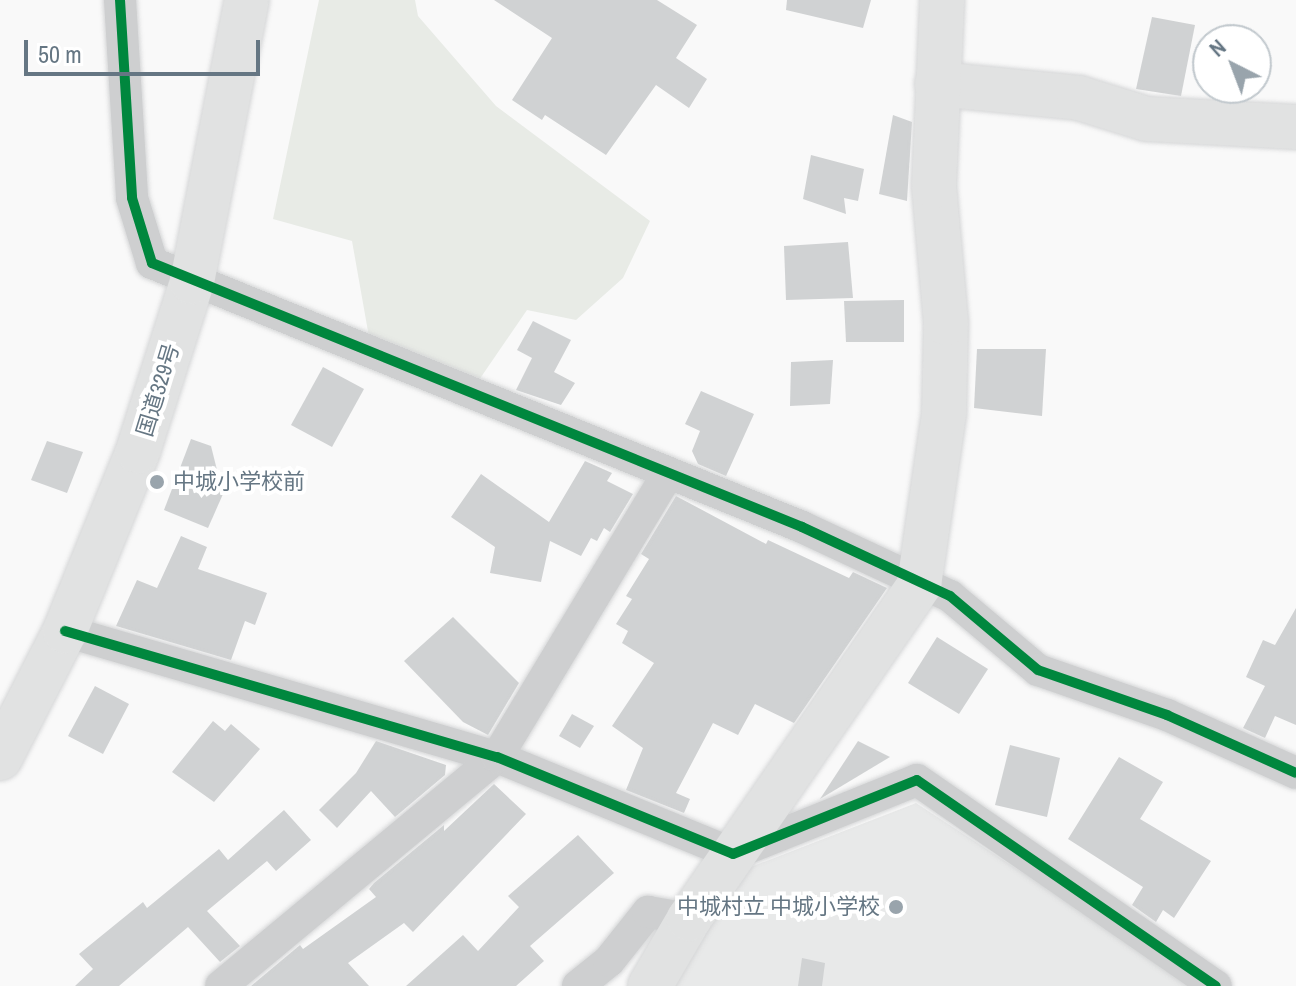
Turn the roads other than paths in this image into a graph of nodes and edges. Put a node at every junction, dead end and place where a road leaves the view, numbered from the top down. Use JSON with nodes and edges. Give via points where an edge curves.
{"nodes":[{"id":1,"x":120,"y":0,"type":"edge"},
{"id":2,"x":247,"y":0,"type":"edge"},
{"id":3,"x":942,"y":0,"type":"edge"},
{"id":4,"x":937,"y":84,"type":"junction"},
{"id":5,"x":1296,"y":127,"type":"edge"},
{"id":6,"x":192,"y":282,"type":"junction"},
{"id":7,"x":667,"y":475,"type":"junction"},
{"id":8,"x":919,"y":585,"type":"junction"},
{"id":9,"x":65,"y":631,"type":"junction"},
{"id":10,"x":497,"y":757,"type":"junction"},
{"id":11,"x":0,"y":758,"type":"edge"},
{"id":12,"x":1296,"y":773,"type":"edge"},
{"id":13,"x":733,"y":854,"type":"junction"},
{"id":14,"x":689,"y":919,"type":"junction"},
{"id":15,"x":221,"y":986,"type":"edge"},
{"id":16,"x":578,"y":986,"type":"edge"},
{"id":17,"x":650,"y":986,"type":"edge"},
{"id":18,"x":1216,"y":986,"type":"edge"}],
"edges":[{"from":1,"to":6,"type":"street","via":[[132,198],[152,263]]},
{"from":2,"to":6,"type":"main road","name":"国道329号"},
{"from":3,"to":4,"type":"main road"},
{"from":4,"to":5,"type":"main road","via":[[1079,98],[1147,119]]},
{"from":4,"to":8,"type":"main road","via":[[934,186],[946,323],[944,413]]},
{"from":6,"to":7,"type":"street"},
{"from":6,"to":9,"type":"main road","name":"国道329号","via":[[138,451]]},
{"from":7,"to":8,"type":"street","via":[[802,527]]},
{"from":7,"to":10,"type":"street"},
{"from":8,"to":12,"type":"street","via":[[950,596],[1038,670],[1167,715]]},
{"from":8,"to":13,"type":"main road"},
{"from":9,"to":10,"type":"street"},
{"from":9,"to":11,"type":"main road","name":"国道329号"},
{"from":10,"to":13,"type":"street"},
{"from":10,"to":15,"type":"street"},
{"from":13,"to":14,"type":"main road"},
{"from":13,"to":18,"type":"street","via":[[917,780]]},
{"from":14,"to":16,"type":"street","via":[[648,912],[609,961]]},
{"from":14,"to":17,"type":"main road"}]}
